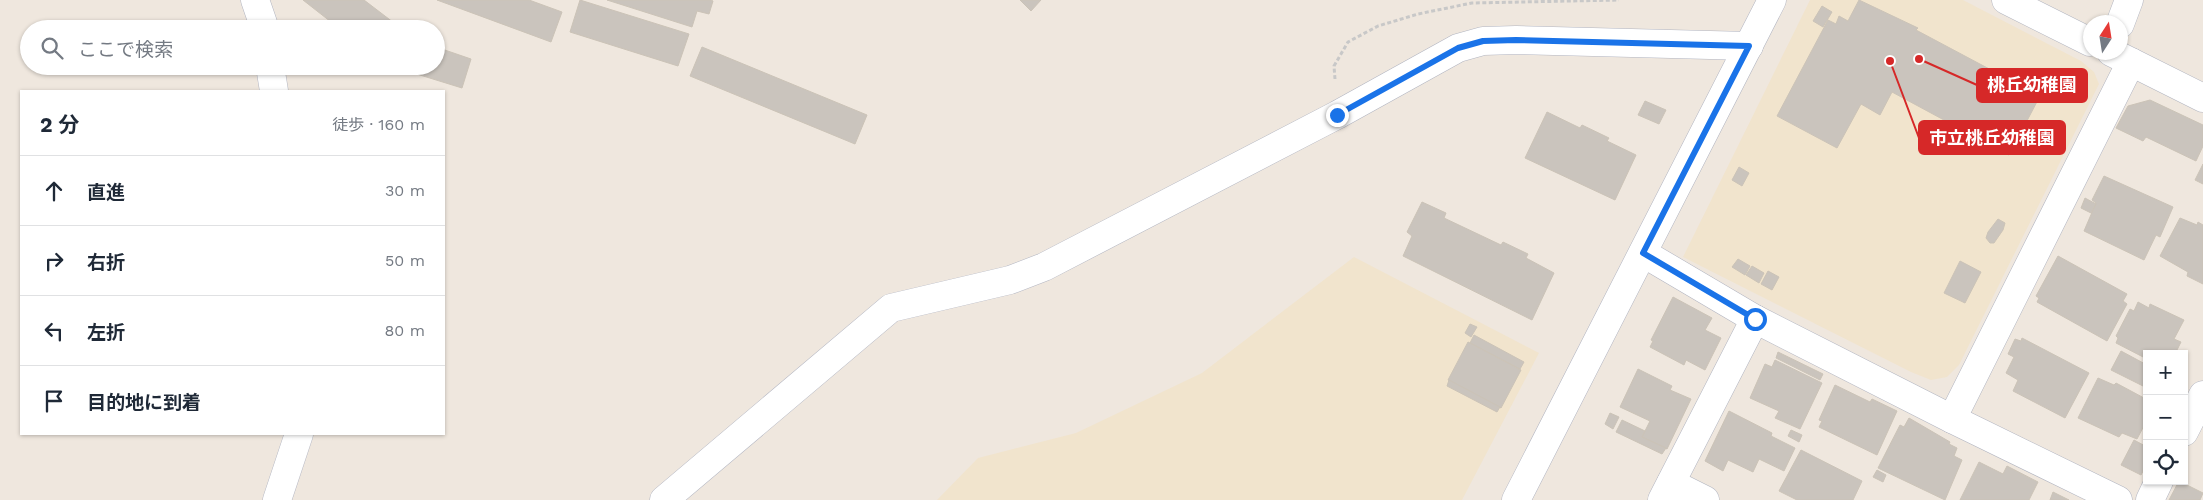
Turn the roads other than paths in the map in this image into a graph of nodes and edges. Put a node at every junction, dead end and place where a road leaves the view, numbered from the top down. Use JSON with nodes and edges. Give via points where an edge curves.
{"nodes":[{"id":1,"x":255,"y":0,"type":"edge"},
{"id":2,"x":1772,"y":0,"type":"edge"},
{"id":3,"x":2006,"y":0,"type":"edge"},
{"id":4,"x":2129,"y":0,"type":"edge"},
{"id":5,"x":2123,"y":15,"type":"edge"},
{"id":6,"x":262,"y":20,"type":"edge"},
{"id":7,"x":2083,"y":38,"type":"edge"},
{"id":8,"x":1749,"y":46,"type":"junction"},
{"id":9,"x":2120,"y":60,"type":"edge"},
{"id":10,"x":2127,"y":60,"type":"edge"},
{"id":11,"x":271,"y":75,"type":"edge"},
{"id":12,"x":274,"y":90,"type":"edge"},
{"id":13,"x":2203,"y":98,"type":"edge"},
{"id":14,"x":1643,"y":253,"type":"junction"},
{"id":15,"x":1755,"y":319,"type":"junction"},
{"id":16,"x":2203,"y":395,"type":"edge"},
{"id":17,"x":1952,"y":419,"type":"junction"},
{"id":18,"x":2188,"y":424,"type":"edge"},
{"id":19,"x":299,"y":435,"type":"edge"},
{"id":20,"x":2157,"y":485,"type":"edge"},
{"id":21,"x":1666,"y":491,"type":"edge"},
{"id":22,"x":277,"y":500,"type":"edge"},
{"id":23,"x":664,"y":500,"type":"edge"},
{"id":24,"x":1516,"y":500,"type":"edge"},
{"id":25,"x":1705,"y":500,"type":"edge"},
{"id":26,"x":2118,"y":500,"type":"edge"},
{"id":27,"x":2150,"y":500,"type":"edge"}],
"edges":[{"from":1,"to":6,"type":"street"},
{"from":2,"to":8,"type":"street"},
{"from":3,"to":7,"type":"street"},
{"from":4,"to":5,"type":"street"},
{"from":8,"to":14,"type":"street"},
{"from":8,"to":23,"type":"street","via":[[1516,40],[1483,41],[1458,48],[1337,115],[1044,267],[1010,280],[892,308]]},
{"from":9,"to":17,"type":"street"},
{"from":10,"to":13,"type":"street"},
{"from":11,"to":12,"type":"street"},
{"from":14,"to":15,"type":"street"},
{"from":14,"to":24,"type":"street"},
{"from":15,"to":17,"type":"street"},
{"from":15,"to":21,"type":"street"},
{"from":16,"to":18,"type":"street"},
{"from":17,"to":26,"type":"street"},
{"from":19,"to":22,"type":"street"},
{"from":20,"to":27,"type":"street"},
{"from":21,"to":25,"type":"street"}]}
